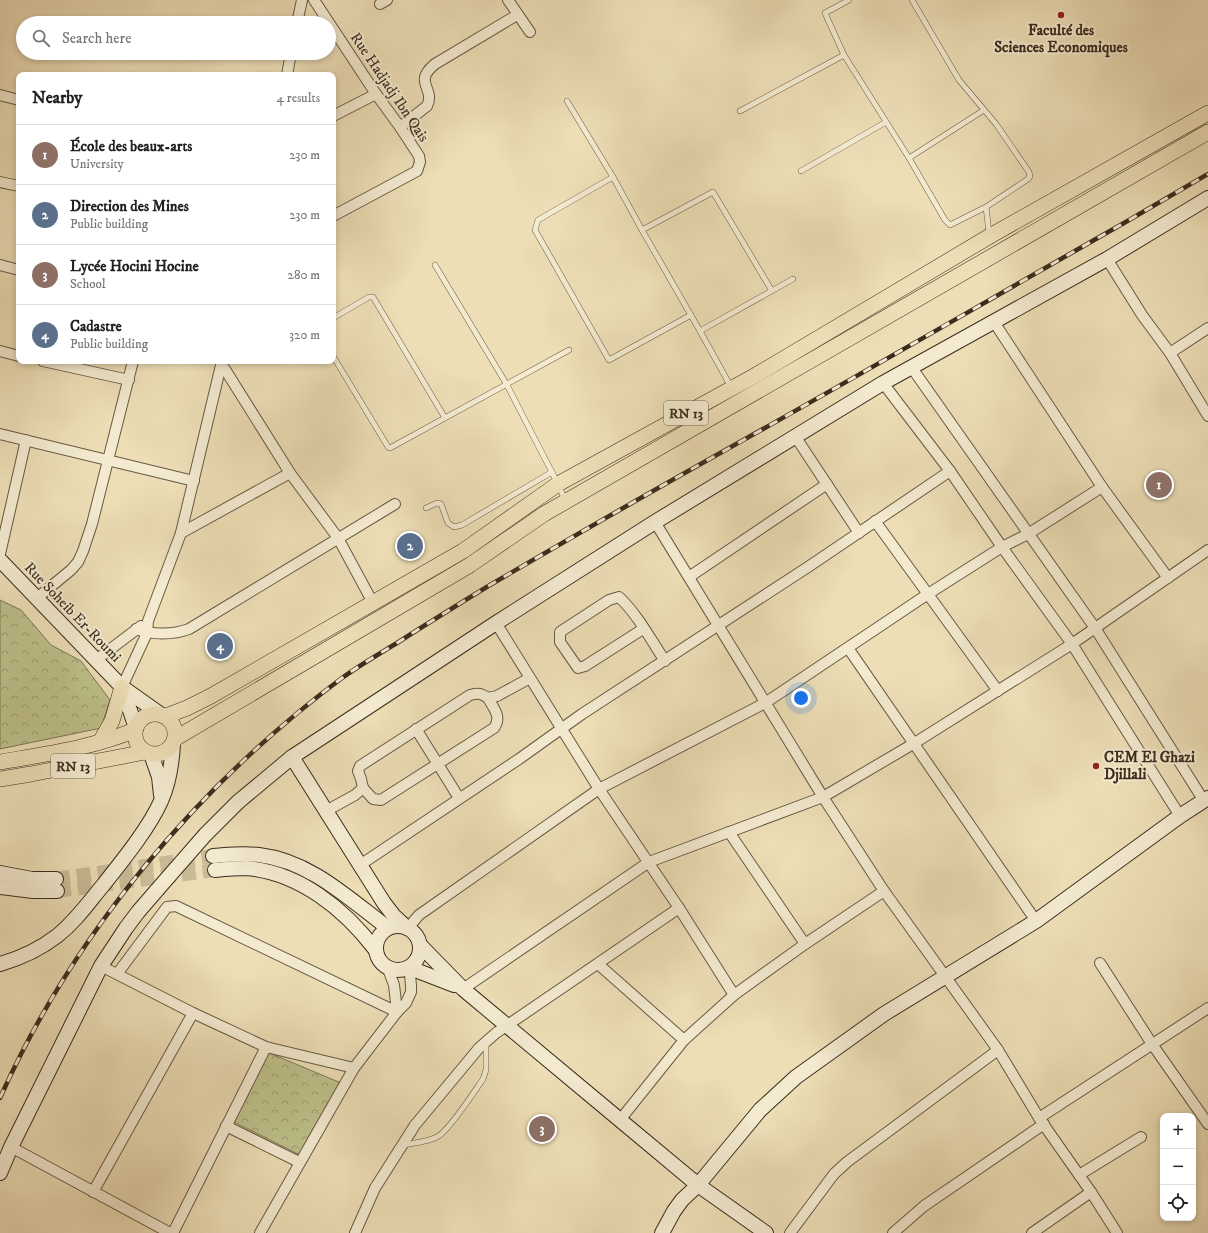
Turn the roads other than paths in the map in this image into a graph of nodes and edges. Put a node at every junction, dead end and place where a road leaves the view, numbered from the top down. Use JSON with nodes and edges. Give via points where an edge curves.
{"nodes":[{"id":1,"x":302,"y":0,"type":"edge"},
{"id":2,"x":314,"y":0,"type":"edge"},
{"id":3,"x":508,"y":0,"type":"edge"},
{"id":4,"x":848,"y":0,"type":"edge"},
{"id":5,"x":912,"y":0,"type":"edge"},
{"id":6,"x":517,"y":15,"type":"junction"},
{"id":7,"x":299,"y":16,"type":"edge"},
{"id":8,"x":325,"y":16,"type":"edge"},
{"id":9,"x":530,"y":32,"type":"dead end"},
{"id":10,"x":336,"y":33,"type":"edge"},
{"id":11,"x":844,"y":55,"type":"junction"},
{"id":12,"x":290,"y":60,"type":"edge"},
{"id":13,"x":288,"y":72,"type":"edge"},
{"id":14,"x":376,"y":94,"type":"junction"},
{"id":15,"x":0,"y":96,"type":"edge"},
{"id":16,"x":16,"y":99,"type":"edge"},
{"id":17,"x":567,"y":101,"type":"dead end"},
{"id":18,"x":984,"y":110,"type":"junction"},
{"id":19,"x":740,"y":111,"type":"dead end"},
{"id":20,"x":1208,"y":113,"type":"edge"},
{"id":21,"x":336,"y":114,"type":"edge"},
{"id":22,"x":886,"y":122,"type":"junction"},
{"id":23,"x":400,"y":127,"type":"junction"},
{"id":24,"x":1208,"y":132,"type":"edge"},
{"id":25,"x":909,"y":158,"type":"junction"},
{"id":26,"x":801,"y":171,"type":"dead end"},
{"id":27,"x":613,"y":177,"type":"junction"},
{"id":28,"x":0,"y":182,"type":"edge"},
{"id":29,"x":16,"y":185,"type":"edge"},
{"id":30,"x":1208,"y":198,"type":"edge"},
{"id":31,"x":986,"y":207,"type":"junction"},
{"id":32,"x":336,"y":214,"type":"edge"},
{"id":33,"x":642,"y":230,"type":"junction"},
{"id":34,"x":990,"y":236,"type":"junction"},
{"id":35,"x":1107,"y":259,"type":"junction"},
{"id":36,"x":0,"y":265,"type":"edge"},
{"id":37,"x":435,"y":265,"type":"dead end"},
{"id":38,"x":16,"y":269,"type":"edge"},
{"id":39,"x":793,"y":280,"type":"dead end"},
{"id":40,"x":772,"y":291,"type":"junction"},
{"id":41,"x":691,"y":315,"type":"junction"},
{"id":42,"x":336,"y":316,"type":"edge"},
{"id":43,"x":994,"y":322,"type":"junction"},
{"id":44,"x":1208,"y":328,"type":"edge"},
{"id":45,"x":700,"y":331,"type":"junction"},
{"id":46,"x":569,"y":350,"type":"dead end"},
{"id":47,"x":0,"y":351,"type":"edge"},
{"id":48,"x":1170,"y":353,"type":"junction"},
{"id":49,"x":16,"y":355,"type":"edge"},
{"id":50,"x":336,"y":361,"type":"edge"},
{"id":51,"x":57,"y":364,"type":"edge"},
{"id":52,"x":132,"y":364,"type":"edge"},
{"id":53,"x":222,"y":364,"type":"edge"},
{"id":54,"x":223,"y":364,"type":"edge"},
{"id":55,"x":912,"y":368,"type":"junction"},
{"id":56,"x":129,"y":380,"type":"junction"},
{"id":57,"x":883,"y":383,"type":"junction"},
{"id":58,"x":507,"y":385,"type":"junction"},
{"id":59,"x":736,"y":395,"type":"junction"},
{"id":60,"x":1208,"y":416,"type":"edge"},
{"id":61,"x":445,"y":418,"type":"junction"},
{"id":62,"x":0,"y":434,"type":"edge"},
{"id":63,"x":795,"y":436,"type":"junction"},
{"id":64,"x":26,"y":440,"type":"junction"},
{"id":65,"x":107,"y":460,"type":"junction"},
{"id":66,"x":950,"y":471,"type":"junction"},
{"id":67,"x":290,"y":473,"type":"junction"},
{"id":68,"x":555,"y":478,"type":"junction"},
{"id":69,"x":194,"y":481,"type":"junction"},
{"id":70,"x":827,"y":484,"type":"junction"},
{"id":71,"x":1102,"y":487,"type":"junction"},
{"id":72,"x":566,"y":502,"type":"junction"},
{"id":73,"x":395,"y":504,"type":"dead end"},
{"id":74,"x":426,"y":508,"type":"dead end"},
{"id":75,"x":875,"y":521,"type":"junction"},
{"id":76,"x":655,"y":522,"type":"junction"},
{"id":77,"x":181,"y":533,"type":"junction"},
{"id":78,"x":859,"y":533,"type":"junction"},
{"id":79,"x":1028,"y":534,"type":"junction"},
{"id":80,"x":338,"y":538,"type":"junction"},
{"id":81,"x":1002,"y":547,"type":"junction"},
{"id":82,"x":1208,"y":550,"type":"edge"},
{"id":83,"x":0,"y":554,"type":"edge"},
{"id":84,"x":0,"y":560,"type":"edge"},
{"id":85,"x":689,"y":577,"type":"junction"},
{"id":86,"x":1168,"y":578,"type":"junction"},
{"id":87,"x":928,"y":594,"type":"junction"},
{"id":88,"x":37,"y":598,"type":"junction"},
{"id":89,"x":373,"y":603,"type":"junction"},
{"id":90,"x":148,"y":621,"type":"junction"},
{"id":91,"x":496,"y":623,"type":"junction"},
{"id":92,"x":719,"y":625,"type":"junction"},
{"id":93,"x":1095,"y":628,"type":"junction"},
{"id":94,"x":136,"y":629,"type":"junction"},
{"id":95,"x":644,"y":629,"type":"junction"},
{"id":96,"x":147,"y":633,"type":"junction"},
{"id":97,"x":1072,"y":644,"type":"junction"},
{"id":98,"x":848,"y":648,"type":"junction"},
{"id":99,"x":96,"y":660,"type":"junction"},
{"id":100,"x":665,"y":661,"type":"junction"},
{"id":101,"x":530,"y":678,"type":"junction"},
{"id":102,"x":122,"y":687,"type":"junction"},
{"id":103,"x":998,"y":690,"type":"junction"},
{"id":104,"x":488,"y":698,"type":"junction"},
{"id":105,"x":765,"y":703,"type":"junction"},
{"id":106,"x":163,"y":715,"type":"junction"},
{"id":107,"x":561,"y":728,"type":"junction"},
{"id":108,"x":136,"y":729,"type":"junction"},
{"id":109,"x":416,"y":729,"type":"junction"},
{"id":110,"x":175,"y":741,"type":"junction"},
{"id":111,"x":100,"y":742,"type":"junction"},
{"id":112,"x":913,"y":744,"type":"junction"},
{"id":113,"x":148,"y":753,"type":"junction"},
{"id":114,"x":292,"y":757,"type":"junction"},
{"id":115,"x":0,"y":762,"type":"edge"},
{"id":116,"x":438,"y":763,"type":"junction"},
{"id":117,"x":0,"y":779,"type":"edge"},
{"id":118,"x":363,"y":788,"type":"junction"},
{"id":119,"x":599,"y":789,"type":"junction"},
{"id":120,"x":823,"y":797,"type":"junction"},
{"id":121,"x":459,"y":798,"type":"junction"},
{"id":122,"x":1206,"y":799,"type":"edge"},
{"id":123,"x":161,"y":801,"type":"junction"},
{"id":124,"x":326,"y":811,"type":"junction"},
{"id":125,"x":1180,"y":816,"type":"junction"},
{"id":126,"x":729,"y":832,"type":"junction"},
{"id":127,"x":648,"y":862,"type":"junction"},
{"id":128,"x":360,"y":865,"type":"junction"},
{"id":129,"x":0,"y":873,"type":"edge"},
{"id":130,"x":0,"y":887,"type":"edge"},
{"id":131,"x":884,"y":891,"type":"junction"},
{"id":132,"x":384,"y":903,"type":"junction"},
{"id":133,"x":679,"y":908,"type":"junction"},
{"id":134,"x":1036,"y":921,"type":"junction"},
{"id":135,"x":389,"y":928,"type":"junction"},
{"id":136,"x":408,"y":928,"type":"junction"},
{"id":137,"x":805,"y":944,"type":"junction"},
{"id":138,"x":420,"y":945,"type":"junction"},
{"id":139,"x":375,"y":950,"type":"junction"},
{"id":140,"x":1100,"y":963,"type":"dead end"},
{"id":141,"x":0,"y":964,"type":"edge"},
{"id":142,"x":598,"y":964,"type":"junction"},
{"id":143,"x":101,"y":966,"type":"junction"},
{"id":144,"x":408,"y":968,"type":"junction"},
{"id":145,"x":388,"y":969,"type":"junction"},
{"id":146,"x":117,"y":974,"type":"junction"},
{"id":147,"x":946,"y":976,"type":"junction"},
{"id":148,"x":463,"y":989,"type":"junction"},
{"id":149,"x":734,"y":994,"type":"junction"},
{"id":150,"x":1208,"y":1008,"type":"edge"},
{"id":151,"x":397,"y":1012,"type":"junction"},
{"id":152,"x":193,"y":1013,"type":"junction"},
{"id":153,"x":507,"y":1026,"type":"junction"},
{"id":154,"x":684,"y":1040,"type":"junction"},
{"id":155,"x":486,"y":1042,"type":"junction"},
{"id":156,"x":1152,"y":1044,"type":"junction"},
{"id":157,"x":266,"y":1047,"type":"junction"},
{"id":158,"x":998,"y":1050,"type":"junction"},
{"id":159,"x":354,"y":1068,"type":"junction"},
{"id":160,"x":620,"y":1120,"type":"junction"},
{"id":161,"x":1042,"y":1121,"type":"junction"},
{"id":162,"x":1208,"y":1124,"type":"edge"},
{"id":163,"x":226,"y":1126,"type":"junction"},
{"id":164,"x":1141,"y":1137,"type":"dead end"},
{"id":165,"x":402,"y":1146,"type":"junction"},
{"id":166,"x":11,"y":1147,"type":"junction"},
{"id":167,"x":299,"y":1162,"type":"junction"},
{"id":168,"x":0,"y":1173,"type":"edge"},
{"id":169,"x":1079,"y":1175,"type":"junction"},
{"id":170,"x":698,"y":1185,"type":"junction"},
{"id":171,"x":93,"y":1192,"type":"junction"},
{"id":172,"x":1091,"y":1192,"type":"junction"},
{"id":173,"x":171,"y":1233,"type":"edge"},
{"id":174,"x":260,"y":1233,"type":"edge"},
{"id":175,"x":355,"y":1233,"type":"edge"},
{"id":176,"x":662,"y":1233,"type":"edge"},
{"id":177,"x":766,"y":1233,"type":"edge"},
{"id":178,"x":790,"y":1233,"type":"edge"},
{"id":179,"x":894,"y":1233,"type":"edge"},
{"id":180,"x":1032,"y":1233,"type":"edge"},
{"id":181,"x":1117,"y":1233,"type":"edge"}],
"edges":[{"from":1,"to":7,"type":"street"},
{"from":2,"to":8,"type":"street","name":"Rue Hadjadj Ibn Qais"},
{"from":3,"to":6,"type":"street"},
{"from":4,"to":11,"type":"lane","via":[[825,13]]},
{"from":5,"to":18,"type":"lane","via":[[958,80]]},
{"from":6,"to":9,"type":"street"},
{"from":6,"to":23,"type":"street","via":[[428,70],[424,80],[429,102]]},
{"from":10,"to":14,"type":"street","name":"Rue Hadjadj Ibn Qais"},
{"from":11,"to":19,"type":"lane"},
{"from":11,"to":22,"type":"lane"},
{"from":12,"to":13,"type":"street"},
{"from":14,"to":21,"type":"street"},
{"from":14,"to":23,"type":"street","name":"Rue Hadjadj Ibn Qais"},
{"from":15,"to":16,"type":"street"},
{"from":17,"to":27,"type":"lane"},
{"from":18,"to":25,"type":"lane"},
{"from":18,"to":31,"type":"lane","via":[[1030,172],[1028,179]]},
{"from":20,"to":34,"type":"main road","number":"RN 13"},
{"from":22,"to":25,"type":"lane"},
{"from":22,"to":26,"type":"lane"},
{"from":23,"to":32,"type":"street","name":"Rue Hadjadj Ibn Qais","via":[[419,156],[417,171]]},
{"from":24,"to":59,"type":"main road","number":"RN 13"},
{"from":25,"to":31,"type":"lane","via":[[950,225]]},
{"from":27,"to":33,"type":"lane"},
{"from":27,"to":41,"type":"lane","via":[[538,220],[535,230],[609,360]]},
{"from":28,"to":29,"type":"street"},
{"from":30,"to":35,"type":"street"},
{"from":31,"to":34,"type":"lane"},
{"from":33,"to":40,"type":"lane","via":[[713,192]]},
{"from":33,"to":41,"type":"lane"},
{"from":34,"to":59,"type":"main road","number":"RN 13","via":[[756,375]]},
{"from":35,"to":43,"type":"street"},
{"from":35,"to":48,"type":"street","via":[[1142,315]]},
{"from":36,"to":38,"type":"street"},
{"from":37,"to":58,"type":"lane"},
{"from":39,"to":40,"type":"lane"},
{"from":40,"to":45,"type":"lane"},
{"from":41,"to":45,"type":"lane"},
{"from":42,"to":61,"type":"lane","via":[[369,296],[373,297]]},
{"from":43,"to":55,"type":"street"},
{"from":43,"to":71,"type":"street"},
{"from":44,"to":48,"type":"street"},
{"from":45,"to":59,"type":"lane"},
{"from":46,"to":58,"type":"lane"},
{"from":47,"to":49,"type":"street"},
{"from":48,"to":60,"type":"street"},
{"from":50,"to":61,"type":"lane","via":[[388,447]]},
{"from":51,"to":56,"type":"street"},
{"from":52,"to":56,"type":"street"},
{"from":53,"to":69,"type":"street"},
{"from":54,"to":67,"type":"street"},
{"from":55,"to":57,"type":"street"},
{"from":55,"to":79,"type":"street"},
{"from":56,"to":65,"type":"street"},
{"from":57,"to":63,"type":"street"},
{"from":57,"to":66,"type":"street"},
{"from":58,"to":61,"type":"lane"},
{"from":58,"to":68,"type":"lane"},
{"from":59,"to":68,"type":"main road","number":"RN 13"},
{"from":59,"to":72,"type":"main road","number":"RN 13"},
{"from":62,"to":64,"type":"street"},
{"from":63,"to":70,"type":"street"},
{"from":63,"to":76,"type":"street"},
{"from":64,"to":65,"type":"street"},
{"from":64,"to":83,"type":"street"},
{"from":65,"to":69,"type":"street"},
{"from":65,"to":88,"type":"street","via":[[92,524],[78,562]]},
{"from":66,"to":75,"type":"street"},
{"from":66,"to":81,"type":"street"},
{"from":67,"to":77,"type":"street"},
{"from":67,"to":80,"type":"street"},
{"from":68,"to":72,"type":"lane"},
{"from":68,"to":74,"type":"lane","via":[[454,527],[448,523],[441,504]]},
{"from":68,"to":89,"type":"main road","number":"RN 13","via":[[463,551]]},
{"from":69,"to":77,"type":"street"},
{"from":70,"to":78,"type":"street"},
{"from":70,"to":85,"type":"street"},
{"from":71,"to":79,"type":"street"},
{"from":71,"to":86,"type":"street"},
{"from":72,"to":110,"type":"main road","number":"RN 13","via":[[544,514],[470,565]]},
{"from":73,"to":80,"type":"street"},
{"from":75,"to":78,"type":"street"},
{"from":75,"to":87,"type":"street"},
{"from":76,"to":85,"type":"street"},
{"from":76,"to":91,"type":"street"},
{"from":77,"to":90,"type":"street"},
{"from":78,"to":92,"type":"street"},
{"from":79,"to":81,"type":"street"},
{"from":79,"to":93,"type":"street"},
{"from":80,"to":89,"type":"street"},
{"from":80,"to":96,"type":"street","via":[[189,629],[173,633]]},
{"from":81,"to":87,"type":"street"},
{"from":81,"to":97,"type":"street"},
{"from":82,"to":86,"type":"street"},
{"from":84,"to":88,"type":"street","name":"Rue Soheib Er-Roumi"},
{"from":85,"to":92,"type":"street"},
{"from":86,"to":93,"type":"street"},
{"from":87,"to":98,"type":"street"},
{"from":87,"to":103,"type":"street"},
{"from":88,"to":99,"type":"street","name":"Rue Soheib Er-Roumi"},
{"from":89,"to":106,"type":"main road","number":"RN 13","via":[[211,696],[187,708]]},
{"from":90,"to":94,"type":"street"},
{"from":90,"to":96,"type":"street"},
{"from":91,"to":101,"type":"street"},
{"from":91,"to":114,"type":"street"},
{"from":92,"to":100,"type":"street"},
{"from":92,"to":105,"type":"street"},
{"from":93,"to":97,"type":"street"},
{"from":93,"to":122,"type":"street"},
{"from":94,"to":96,"type":"street"},
{"from":94,"to":99,"type":"street"},
{"from":95,"to":95,"type":"street","via":[[619,597],[609,600],[560,632],[560,642],[578,668]]},
{"from":95,"to":100,"type":"street"},
{"from":96,"to":102,"type":"street"},
{"from":97,"to":103,"type":"street"},
{"from":97,"to":125,"type":"street"},
{"from":98,"to":105,"type":"street"},
{"from":98,"to":112,"type":"street"},
{"from":99,"to":102,"type":"street","name":"Rue Soheib Er-Roumi"},
{"from":100,"to":107,"type":"street"},
{"from":101,"to":104,"type":"street","via":[[497,696]]},
{"from":101,"to":107,"type":"street"},
{"from":102,"to":106,"type":"street","name":"Rue Soheib Er-Roumi"},
{"from":102,"to":108,"type":"street","name":"Rue Soheib Er-Roumi"},
{"from":102,"to":111,"type":"main road","via":[[112,721]]},
{"from":103,"to":112,"type":"street"},
{"from":104,"to":109,"type":"street","via":[[477,693],[470,695]]},
{"from":104,"to":116,"type":"street","via":[[498,718],[494,728]]},
{"from":105,"to":119,"type":"street"},
{"from":105,"to":120,"type":"street"},
{"from":106,"to":108,"type":"main road","via":[[148,715]]},
{"from":106,"to":110,"type":"main road","via":[[174,726]]},
{"from":107,"to":119,"type":"street"},
{"from":107,"to":121,"type":"street"},
{"from":108,"to":111,"type":"main road","number":"RN 13"},
{"from":108,"to":113,"type":"main road","via":[[137,742]]},
{"from":109,"to":116,"type":"street"},
{"from":109,"to":118,"type":"street","via":[[360,766],[358,771]]},
{"from":110,"to":113,"type":"main road","via":[[164,753]]},
{"from":110,"to":123,"type":"street","via":[[170,773]]},
{"from":111,"to":115,"type":"main road","number":"RN 13"},
{"from":112,"to":120,"type":"street"},
{"from":112,"to":134,"type":"street"},
{"from":113,"to":117,"type":"main road","number":"RN 13"},
{"from":113,"to":123,"type":"street","via":[[159,777]]},
{"from":114,"to":124,"type":"street"},
{"from":114,"to":143,"type":"street","bridge":true,"via":[[238,802],[205,835],[138,912]]},
{"from":116,"to":118,"type":"street","via":[[381,800],[372,798]]},
{"from":116,"to":121,"type":"street"},
{"from":118,"to":124,"type":"street"},
{"from":119,"to":127,"type":"street"},
{"from":119,"to":136,"type":"street","via":[[420,915]]},
{"from":120,"to":126,"type":"street"},
{"from":120,"to":131,"type":"street"},
{"from":121,"to":128,"type":"street"},
{"from":122,"to":125,"type":"street"},
{"from":123,"to":141,"type":"street","via":[[124,858],[68,927],[35,950]]},
{"from":124,"to":128,"type":"street"},
{"from":125,"to":134,"type":"street"},
{"from":126,"to":127,"type":"street"},
{"from":126,"to":137,"type":"street"},
{"from":127,"to":133,"type":"street"},
{"from":127,"to":148,"type":"street"},
{"from":128,"to":132,"type":"street"},
{"from":129,"to":130,"type":"street","via":[[56,885],[32,892]]},
{"from":131,"to":137,"type":"street"},
{"from":131,"to":147,"type":"street"},
{"from":132,"to":135,"type":"street"},
{"from":132,"to":136,"type":"street"},
{"from":133,"to":142,"type":"street"},
{"from":133,"to":149,"type":"street"},
{"from":134,"to":147,"type":"street"},
{"from":135,"to":136,"type":"street"},
{"from":135,"to":139,"type":"street","via":[[378,937]]},
{"from":135,"to":139,"type":"street","via":[[324,879],[304,868],[259,855],[236,854],[214,863],[261,871],[298,883],[341,912]]},
{"from":136,"to":138,"type":"street","via":[[418,938]]},
{"from":137,"to":149,"type":"street"},
{"from":138,"to":144,"type":"street","via":[[418,958]]},
{"from":138,"to":148,"type":"street"},
{"from":139,"to":145,"type":"street","via":[[381,964]]},
{"from":140,"to":156,"type":"street"},
{"from":142,"to":153,"type":"street"},
{"from":142,"to":154,"type":"street"},
{"from":143,"to":146,"type":"street"},
{"from":143,"to":166,"type":"street"},
{"from":144,"to":145,"type":"street"},
{"from":144,"to":148,"type":"street"},
{"from":144,"to":151,"type":"street","via":[[411,992],[406,1003]]},
{"from":145,"to":151,"type":"street","via":[[394,985]]},
{"from":146,"to":151,"type":"street","via":[[164,910],[176,906]]},
{"from":146,"to":152,"type":"street"},
{"from":147,"to":158,"type":"street"},
{"from":147,"to":170,"type":"street","via":[[884,1014],[796,1077],[760,1110]]},
{"from":148,"to":153,"type":"street"},
{"from":149,"to":154,"type":"street"},
{"from":150,"to":156,"type":"street"},
{"from":151,"to":159,"type":"street"},
{"from":152,"to":157,"type":"street"},
{"from":152,"to":171,"type":"street"},
{"from":153,"to":155,"type":"street"},
{"from":153,"to":160,"type":"street"},
{"from":154,"to":160,"type":"street"},
{"from":155,"to":165,"type":"street","via":[[415,1125]]},
{"from":155,"to":165,"type":"lane","via":[[486,1070],[483,1078],[447,1129],[431,1140]]},
{"from":156,"to":161,"type":"street"},
{"from":156,"to":162,"type":"street"},
{"from":157,"to":159,"type":"street"},
{"from":157,"to":163,"type":"street"},
{"from":158,"to":161,"type":"street"},
{"from":158,"to":178,"type":"street","via":[[847,1162],[834,1174]]},
{"from":159,"to":167,"type":"street"},
{"from":160,"to":170,"type":"street"},
{"from":161,"to":169,"type":"street"},
{"from":161,"to":179,"type":"street","via":[[924,1206]]},
{"from":163,"to":167,"type":"street"},
{"from":163,"to":173,"type":"street"},
{"from":164,"to":169,"type":"street"},
{"from":165,"to":175,"type":"street","via":[[375,1188]]},
{"from":166,"to":168,"type":"street"},
{"from":166,"to":171,"type":"street"},
{"from":167,"to":174,"type":"street"},
{"from":169,"to":172,"type":"street"},
{"from":170,"to":176,"type":"street","via":[[682,1200]]},
{"from":170,"to":177,"type":"street"},
{"from":171,"to":173,"type":"street"},
{"from":172,"to":180,"type":"street"},
{"from":172,"to":181,"type":"street"}]}
